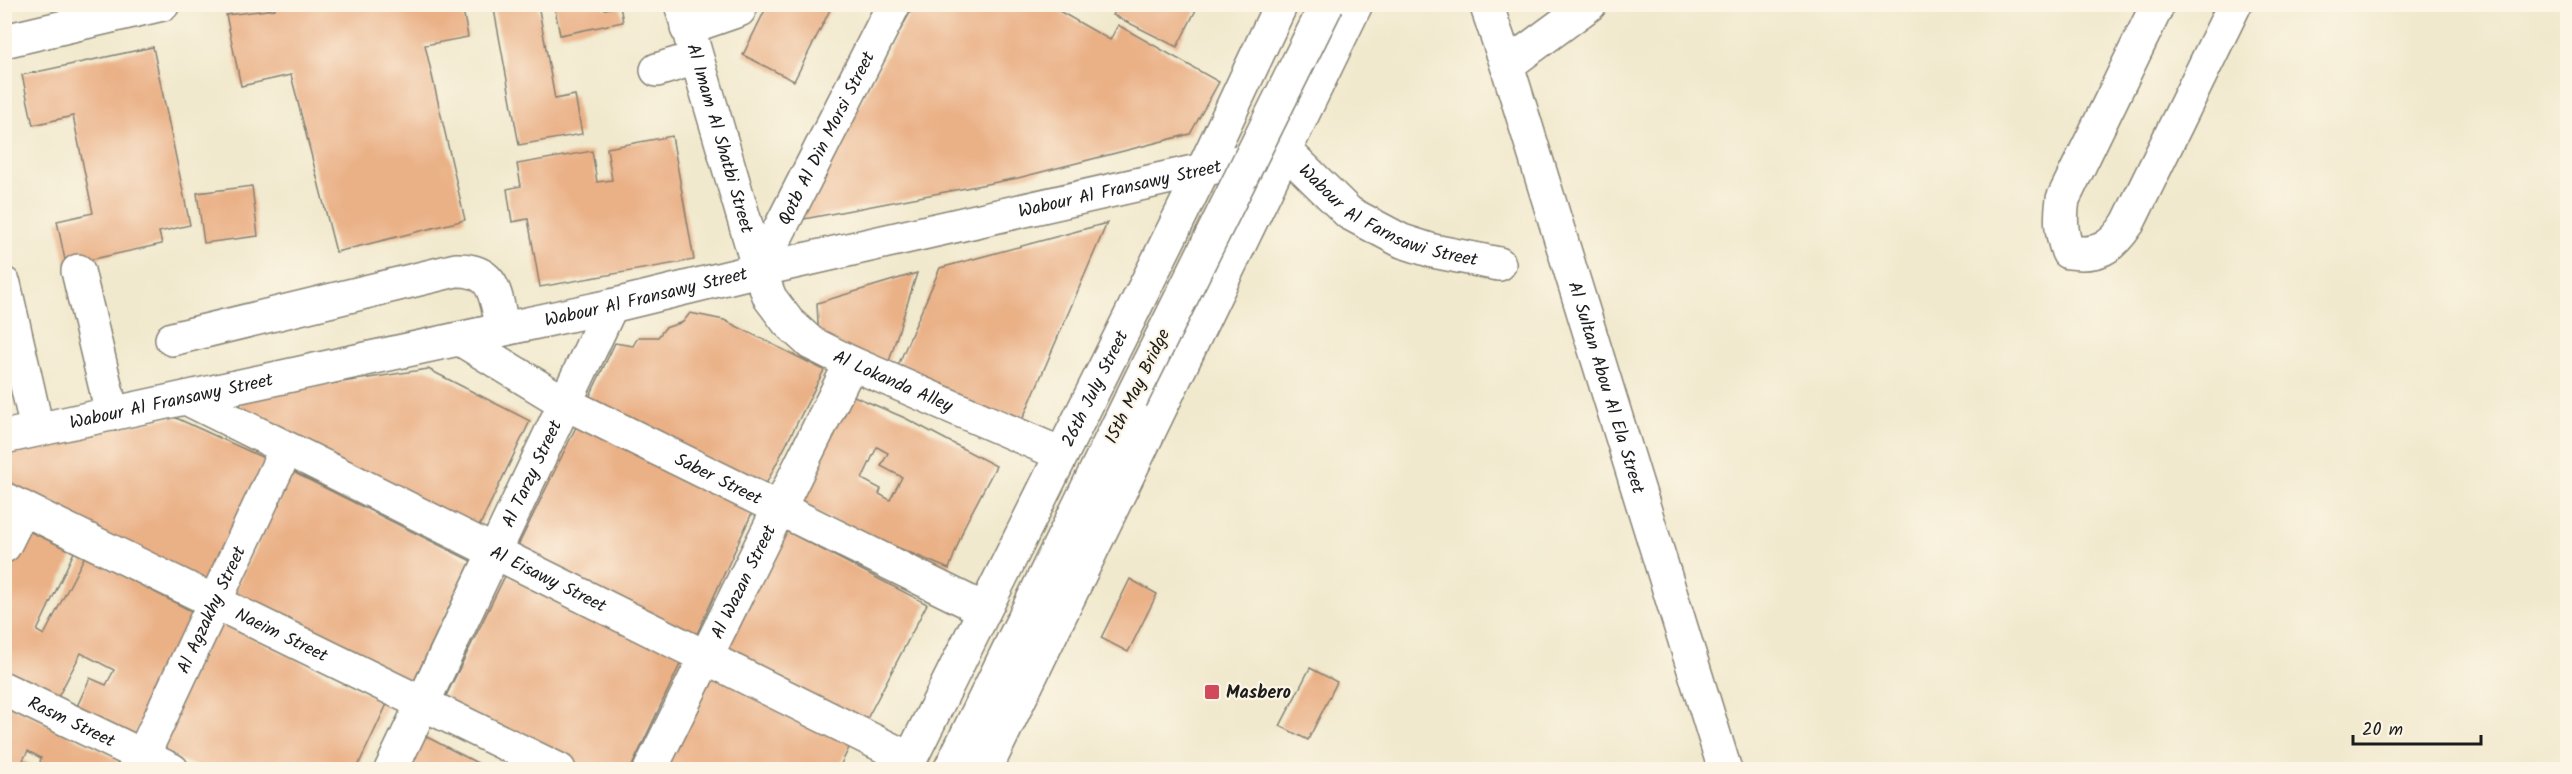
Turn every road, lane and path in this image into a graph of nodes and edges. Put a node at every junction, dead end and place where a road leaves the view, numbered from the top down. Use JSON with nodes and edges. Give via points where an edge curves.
{"nodes":[{"id":1,"x":163,"y":4,"type":"edge"},
{"id":2,"x":742,"y":4,"type":"edge"},
{"id":3,"x":894,"y":4,"type":"edge"},
{"id":4,"x":1281,"y":4,"type":"edge"},
{"id":5,"x":1327,"y":4,"type":"edge"},
{"id":6,"x":1356,"y":4,"type":"edge"},
{"id":7,"x":1486,"y":4,"type":"edge"},
{"id":8,"x":1590,"y":4,"type":"edge"},
{"id":9,"x":2158,"y":4,"type":"edge"},
{"id":10,"x":2235,"y":4,"type":"edge"},
{"id":11,"x":688,"y":30,"type":"edge"},
{"id":12,"x":4,"y":41,"type":"edge"},
{"id":13,"x":1507,"y":65,"type":"junction"},
{"id":14,"x":657,"y":70,"type":"dead end"},
{"id":15,"x":1286,"y":151,"type":"junction"},
{"id":16,"x":1202,"y":172,"type":"junction"},
{"id":17,"x":1499,"y":264,"type":"dead end"},
{"id":18,"x":78,"y":270,"type":"dead end"},
{"id":19,"x":759,"y":270,"type":"junction"},
{"id":20,"x":4,"y":284,"type":"edge"},
{"id":21,"x":611,"y":306,"type":"junction"},
{"id":22,"x":503,"y":329,"type":"junction"},
{"id":23,"x":172,"y":339,"type":"dead end"},
{"id":24,"x":460,"y":339,"type":"junction"},
{"id":25,"x":851,"y":363,"type":"junction"},
{"id":26,"x":186,"y":398,"type":"junction"},
{"id":27,"x":565,"y":403,"type":"junction"},
{"id":28,"x":112,"y":414,"type":"junction"},
{"id":29,"x":37,"y":429,"type":"junction"},
{"id":30,"x":4,"y":437,"type":"edge"},
{"id":31,"x":286,"y":449,"type":"junction"},
{"id":32,"x":1061,"y":453,"type":"junction"},
{"id":33,"x":14,"y":504,"type":"edge"},
{"id":34,"x":779,"y":508,"type":"junction"},
{"id":35,"x":4,"y":546,"type":"edge"},
{"id":36,"x":494,"y":552,"type":"junction"},
{"id":37,"x":215,"y":602,"type":"junction"},
{"id":38,"x":983,"y":609,"type":"junction"},
{"id":39,"x":706,"y":657,"type":"junction"},
{"id":40,"x":4,"y":689,"type":"edge"},
{"id":41,"x":423,"y":703,"type":"junction"},
{"id":42,"x":140,"y":763,"type":"edge"},
{"id":43,"x":908,"y":764,"type":"edge"},
{"id":44,"x":172,"y":770,"type":"edge"},
{"id":45,"x":391,"y":770,"type":"edge"},
{"id":46,"x":560,"y":770,"type":"edge"},
{"id":47,"x":650,"y":770,"type":"edge"},
{"id":48,"x":950,"y":770,"type":"edge"},
{"id":49,"x":985,"y":770,"type":"edge"},
{"id":50,"x":1725,"y":770,"type":"edge"}],
"edges":[{"from":1,"to":12,"type":"main road"},
{"from":2,"to":11,"type":"main road","via":[[739,10]]},
{"from":3,"to":19,"type":"main road","name":"Qotb Al Din Morsi Street"},
{"from":4,"to":16,"type":"main road","name":"26th July Street"},
{"from":5,"to":48,"type":"main road","name":"15th May Bridge","bridge":true},
{"from":6,"to":15,"type":"main road"},
{"from":7,"to":13,"type":"main road","name":"Al Sultan Abou Al Ela Street"},
{"from":8,"to":13,"type":"main road"},
{"from":9,"to":10,"type":"main road","via":[[2063,199],[2061,235],[2068,252],[2086,255],[2118,238]]},
{"from":11,"to":14,"type":"main road"},
{"from":11,"to":19,"type":"main road","name":"Al Imam Al Shatbi Street"},
{"from":13,"to":50,"type":"main road","name":"Al Sultan Abou Al Ela Street"},
{"from":15,"to":16,"type":"main road","name":"Wabour Al Fransawy Street"},
{"from":15,"to":17,"type":"main road","name":"Wabour Al Farnsawi Street","via":[[1350,213],[1402,241]]},
{"from":15,"to":49,"type":"main road"},
{"from":16,"to":19,"type":"main road","name":"Wabour Al Fransawy Street"},
{"from":16,"to":32,"type":"main road","name":"26th July Street"},
{"from":18,"to":28,"type":"main road"},
{"from":19,"to":21,"type":"main road","name":"Wabour Al Fransawy Street"},
{"from":19,"to":25,"type":"main road","name":"Al Lokanda Alley","via":[[770,298],[788,322],[810,343]]},
{"from":20,"to":29,"type":"main road"},
{"from":21,"to":22,"type":"main road","name":"Wabour Al Fransawy Street"},
{"from":21,"to":27,"type":"main road","name":"Al Tarzy Street"},
{"from":22,"to":23,"type":"main road","via":[[487,277],[473,269]]},
{"from":22,"to":24,"type":"main road","name":"Wabour Al Fransawy Street"},
{"from":24,"to":26,"type":"main road","name":"Wabour Al Fransawy Street"},
{"from":24,"to":27,"type":"main road","name":"Saber Street"},
{"from":25,"to":32,"type":"main road","name":"Al Lokanda Alley"},
{"from":25,"to":34,"type":"main road","name":"Al Wazan Street"},
{"from":26,"to":28,"type":"main road","name":"Wabour Al Fransawy Street"},
{"from":26,"to":31,"type":"main road","name":"Al Eisawy Street"},
{"from":27,"to":34,"type":"main road","name":"Saber Street"},
{"from":27,"to":36,"type":"main road","name":"Al Tarzy Street"},
{"from":28,"to":29,"type":"main road","name":"Wabour Al Fransawy Street"},
{"from":29,"to":30,"type":"main road","name":"Wabour Al Fransawy Street"},
{"from":31,"to":36,"type":"main road","name":"Al Eisawy Street"},
{"from":31,"to":37,"type":"main road","name":"Al Agzakhy Street"},
{"from":32,"to":38,"type":"main road","name":"26th July Street"},
{"from":33,"to":35,"type":"main road"},
{"from":33,"to":37,"type":"main road","name":"Naeim Street"},
{"from":34,"to":38,"type":"main road","name":"Saber Street"},
{"from":34,"to":39,"type":"main road","name":"Al Wazan Street"},
{"from":36,"to":39,"type":"main road","name":"Al Eisawy Street"},
{"from":36,"to":41,"type":"main road","name":"Al Tarzy Street"},
{"from":37,"to":41,"type":"main road","name":"Naeim Street"},
{"from":37,"to":42,"type":"main road","name":"Al Agzakhy Street"},
{"from":38,"to":43,"type":"main road","name":"26th July Street"},
{"from":39,"to":43,"type":"main road","name":"Al Eisawy Street"},
{"from":39,"to":47,"type":"main road","name":"Al Wazan Street"},
{"from":40,"to":42,"type":"main road","name":"Rasm Street"},
{"from":41,"to":45,"type":"main road","name":"Al Tarzy Street"},
{"from":41,"to":46,"type":"main road","name":"Naeim Street"},
{"from":42,"to":44,"type":"main road","name":"Rasm Street"}]}
